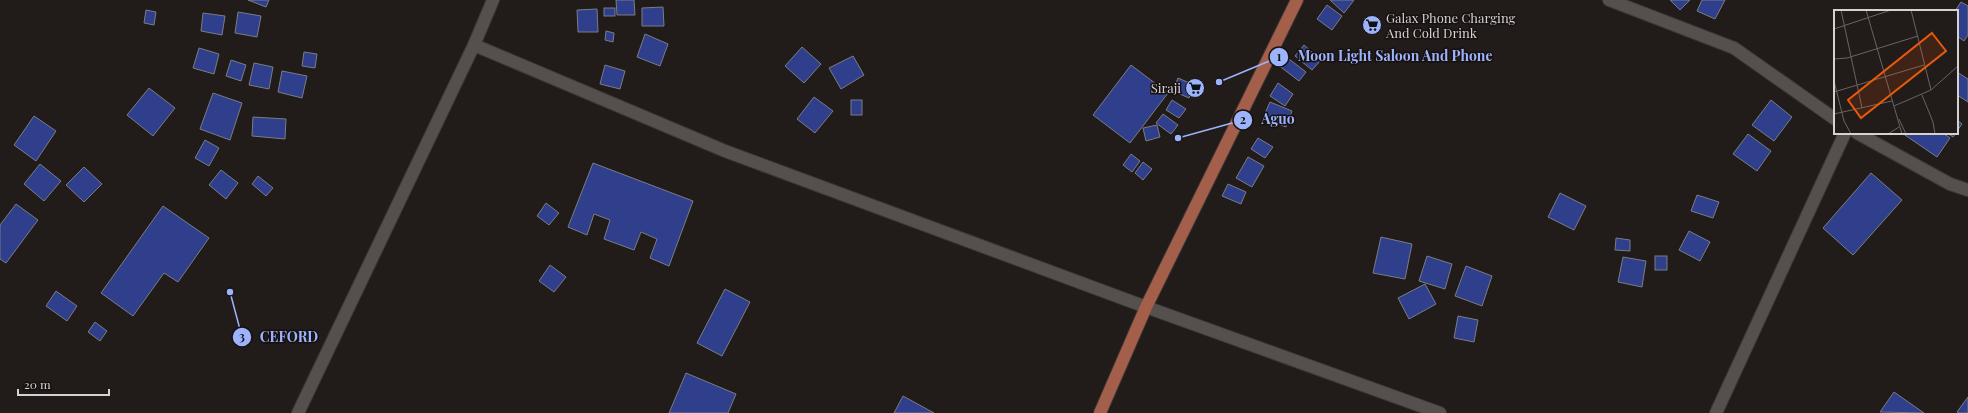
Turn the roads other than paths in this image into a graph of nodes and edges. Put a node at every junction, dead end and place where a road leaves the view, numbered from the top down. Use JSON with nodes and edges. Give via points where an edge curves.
{"nodes":[{"id":1,"x":493,"y":0,"type":"edge"},
{"id":2,"x":1297,"y":0,"type":"edge"},
{"id":3,"x":1609,"y":0,"type":"edge"},
{"id":4,"x":474,"y":45,"type":"junction"},
{"id":5,"x":1834,"y":118,"type":"edge"},
{"id":6,"x":1845,"y":134,"type":"edge"},
{"id":7,"x":1858,"y":134,"type":"edge"},
{"id":8,"x":1968,"y":190,"type":"edge"},
{"id":9,"x":1146,"y":307,"type":"junction"},
{"id":10,"x":298,"y":413,"type":"edge"},
{"id":11,"x":1100,"y":413,"type":"edge"},
{"id":12,"x":1440,"y":413,"type":"edge"},
{"id":13,"x":1716,"y":413,"type":"edge"}],
"edges":[{"from":1,"to":4,"type":"street"},
{"from":2,"to":9,"type":"main road"},
{"from":3,"to":5,"type":"street","via":[[1734,48]]},
{"from":4,"to":9,"type":"street","via":[[725,151]]},
{"from":4,"to":10,"type":"street"},
{"from":6,"to":13,"type":"street"},
{"from":7,"to":8,"type":"street","via":[[1950,184]]},
{"from":9,"to":11,"type":"main road"},
{"from":9,"to":12,"type":"street"}]}
